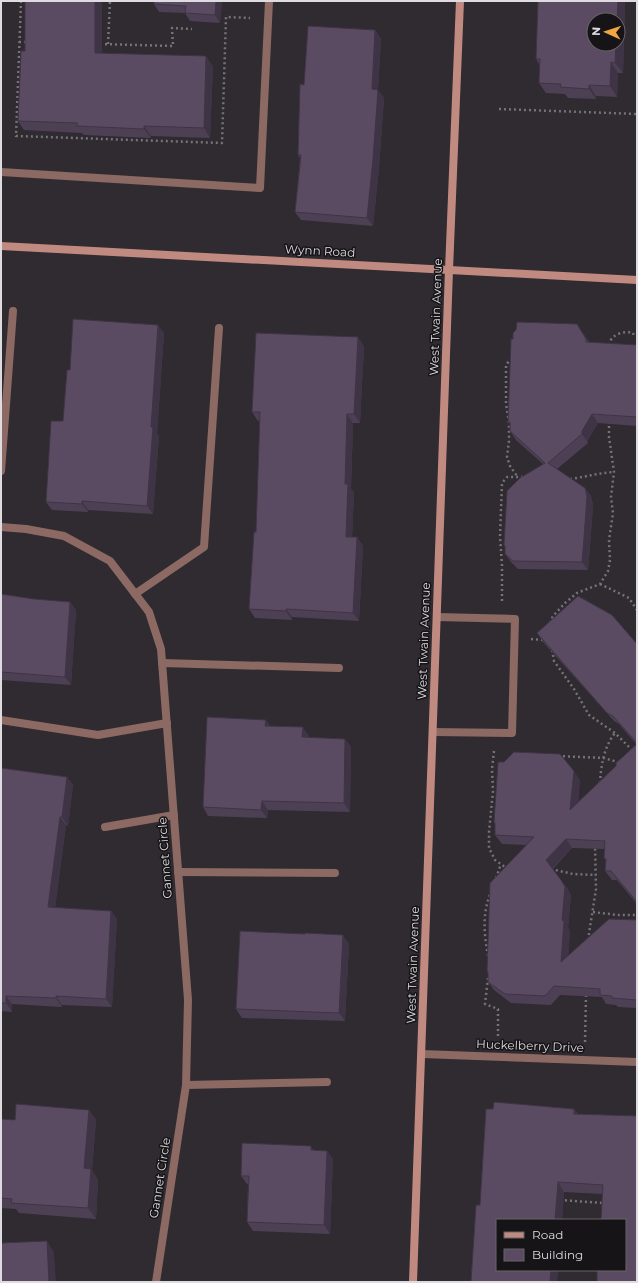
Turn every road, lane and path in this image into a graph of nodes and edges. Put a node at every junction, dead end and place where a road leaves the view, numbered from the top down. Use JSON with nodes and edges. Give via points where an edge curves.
{"nodes":[{"id":1,"x":21,"y":1,"type":"edge"},
{"id":2,"x":110,"y":1,"type":"edge"},
{"id":3,"x":269,"y":1,"type":"edge"},
{"id":4,"x":460,"y":1,"type":"edge"},
{"id":5,"x":268,"y":19,"type":"junction"},
{"id":6,"x":192,"y":29,"type":"edge"},
{"id":7,"x":19,"y":42,"type":"junction"},
{"id":8,"x":34,"y":42,"type":"edge"},
{"id":9,"x":94,"y":44,"type":"edge"},
{"id":10,"x":108,"y":44,"type":"junction"},
{"id":11,"x":499,"y":108,"type":"dead end"},
{"id":12,"x":637,"y":114,"type":"edge"},
{"id":13,"x":1,"y":172,"type":"edge"},
{"id":14,"x":1,"y":246,"type":"edge"},
{"id":15,"x":449,"y":270,"type":"junction"},
{"id":16,"x":637,"y":280,"type":"edge"},
{"id":17,"x":13,"y":311,"type":"dead end"},
{"id":18,"x":219,"y":328,"type":"dead end"},
{"id":19,"x":634,"y":336,"type":"dead end"},
{"id":20,"x":608,"y":347,"type":"edge"},
{"id":21,"x":513,"y":361,"type":"edge"},
{"id":22,"x":609,"y":422,"type":"edge"},
{"id":23,"x":1,"y":471,"type":"edge"},
{"id":24,"x":614,"y":472,"type":"junction"},
{"id":25,"x":517,"y":477,"type":"junction"},
{"id":26,"x":531,"y":478,"type":"edge"},
{"id":27,"x":569,"y":479,"type":"edge"},
{"id":28,"x":1,"y":527,"type":"edge"},
{"id":29,"x":600,"y":584,"type":"junction"},
{"id":30,"x":135,"y":594,"type":"junction"},
{"id":31,"x":637,"y":610,"type":"edge"},
{"id":32,"x":437,"y":617,"type":"junction"},
{"id":33,"x":502,"y":619,"type":"junction"},
{"id":34,"x":548,"y":626,"type":"edge"},
{"id":35,"x":545,"y":635,"type":"edge"},
{"id":36,"x":515,"y":638,"type":"junction"},
{"id":37,"x":544,"y":640,"type":"junction"},
{"id":38,"x":162,"y":663,"type":"junction"},
{"id":39,"x":339,"y":668,"type":"dead end"},
{"id":40,"x":1,"y":720,"type":"edge"},
{"id":41,"x":167,"y":723,"type":"junction"},
{"id":42,"x":433,"y":732,"type":"junction"},
{"id":43,"x":495,"y":733,"type":"junction"},
{"id":44,"x":615,"y":733,"type":"junction"},
{"id":45,"x":494,"y":750,"type":"junction"},
{"id":46,"x":501,"y":751,"type":"dead end"},
{"id":47,"x":637,"y":755,"type":"edge"},
{"id":48,"x":557,"y":756,"type":"edge"},
{"id":49,"x":604,"y":758,"type":"junction"},
{"id":50,"x":626,"y":763,"type":"edge"},
{"id":51,"x":599,"y":786,"type":"edge"},
{"id":52,"x":174,"y":814,"type":"junction"},
{"id":53,"x":105,"y":827,"type":"dead end"},
{"id":54,"x":595,"y":844,"type":"edge"},
{"id":55,"x":501,"y":864,"type":"junction"},
{"id":56,"x":511,"y":867,"type":"edge"},
{"id":57,"x":549,"y":869,"type":"edge"},
{"id":58,"x":178,"y":872,"type":"junction"},
{"id":59,"x":335,"y":873,"type":"dead end"},
{"id":60,"x":596,"y":875,"type":"junction"},
{"id":61,"x":496,"y":878,"type":"edge"},
{"id":62,"x":493,"y":885,"type":"edge"},
{"id":63,"x":593,"y":912,"type":"junction"},
{"id":64,"x":637,"y":915,"type":"edge"},
{"id":65,"x":588,"y":945,"type":"edge"},
{"id":66,"x":489,"y":962,"type":"edge"},
{"id":67,"x":489,"y":972,"type":"edge"},
{"id":68,"x":586,"y":991,"type":"edge"},
{"id":69,"x":422,"y":1054,"type":"junction"},
{"id":70,"x":498,"y":1057,"type":"junction"},
{"id":71,"x":584,"y":1060,"type":"junction"},
{"id":72,"x":637,"y":1062,"type":"edge"},
{"id":73,"x":327,"y":1082,"type":"dead end"},
{"id":74,"x":186,"y":1085,"type":"junction"},
{"id":75,"x":603,"y":1195,"type":"edge"},
{"id":76,"x":560,"y":1200,"type":"edge"},
{"id":77,"x":602,"y":1203,"type":"junction"},
{"id":78,"x":602,"y":1209,"type":"edge"},
{"id":79,"x":156,"y":1282,"type":"edge"},
{"id":80,"x":413,"y":1282,"type":"edge"}],
"edges":[{"from":1,"to":7,"type":"path"},
{"from":2,"to":10,"type":"path"},
{"from":3,"to":5,"type":"street"},
{"from":4,"to":15,"type":"main road","name":"West Twain Avenue"},
{"from":5,"to":7,"type":"path","via":[[226,17],[222,143],[16,136]]},
{"from":5,"to":13,"type":"street","via":[[260,188]]},
{"from":6,"to":10,"type":"path","via":[[172,28],[173,46]]},
{"from":7,"to":8,"type":"path"},
{"from":9,"to":10,"type":"path"},
{"from":11,"to":12,"type":"path"},
{"from":14,"to":15,"type":"main road","name":"Wynn Road"},
{"from":15,"to":16,"type":"main road","name":"Wynn Road"},
{"from":15,"to":32,"type":"main road","name":"West Twain Avenue"},
{"from":17,"to":23,"type":"street"},
{"from":18,"to":30,"type":"street","via":[[204,547]]},
{"from":19,"to":20,"type":"path","via":[[627,331],[617,334],[609,342]]},
{"from":21,"to":25,"type":"path","via":[[506,365],[506,404],[509,422],[507,457]]},
{"from":22,"to":24,"type":"path"},
{"from":24,"to":27,"type":"path"},
{"from":24,"to":29,"type":"path","via":[[610,560],[608,571]]},
{"from":25,"to":26,"type":"path"},
{"from":25,"to":33,"type":"path","via":[[508,477],[502,483]]},
{"from":28,"to":30,"type":"street","name":"Gannet Circle","via":[[64,536],[110,561]]},
{"from":29,"to":31,"type":"path","via":[[629,598]]},
{"from":29,"to":34,"type":"path","via":[[577,593],[565,602]]},
{"from":30,"to":38,"type":"street","name":"Gannet Circle","via":[[149,612],[161,649]]},
{"from":32,"to":33,"type":"street"},
{"from":32,"to":42,"type":"main road","name":"West Twain Avenue"},
{"from":33,"to":36,"type":"street","via":[[515,619]]},
{"from":35,"to":37,"type":"path"},
{"from":36,"to":37,"type":"path"},
{"from":36,"to":43,"type":"street","via":[[512,733]]},
{"from":37,"to":44,"type":"path","via":[[552,650],[554,661],[589,715]]},
{"from":38,"to":39,"type":"street"},
{"from":38,"to":41,"type":"street","name":"Gannet Circle"},
{"from":40,"to":41,"type":"street","via":[[98,735]]},
{"from":41,"to":52,"type":"street","name":"Gannet Circle"},
{"from":42,"to":43,"type":"street"},
{"from":42,"to":69,"type":"main road","name":"West Twain Avenue"},
{"from":43,"to":45,"type":"path"},
{"from":44,"to":47,"type":"path"},
{"from":44,"to":49,"type":"path","via":[[609,741]]},
{"from":45,"to":46,"type":"path"},
{"from":45,"to":55,"type":"path","via":[[488,848],[495,860]]},
{"from":48,"to":49,"type":"path"},
{"from":49,"to":50,"type":"path"},
{"from":49,"to":51,"type":"path"},
{"from":52,"to":53,"type":"street"},
{"from":52,"to":58,"type":"street","name":"Gannet Circle"},
{"from":54,"to":60,"type":"path"},
{"from":55,"to":56,"type":"path"},
{"from":55,"to":61,"type":"path"},
{"from":57,"to":60,"type":"path"},
{"from":58,"to":59,"type":"street"},
{"from":58,"to":74,"type":"street","name":"Gannet Circle","via":[[188,1000]]},
{"from":60,"to":63,"type":"path"},
{"from":62,"to":66,"type":"path","via":[[484,920]]},
{"from":63,"to":64,"type":"path"},
{"from":63,"to":65,"type":"path"},
{"from":67,"to":70,"type":"path","via":[[485,1004],[498,1009]]},
{"from":68,"to":71,"type":"path"},
{"from":69,"to":70,"type":"street","name":"Huckelberry Drive"},
{"from":69,"to":80,"type":"main road","name":"West Twain Avenue"},
{"from":70,"to":71,"type":"street","name":"Huckelberry Drive"},
{"from":71,"to":72,"type":"street","name":"Huckelberry Drive"},
{"from":73,"to":74,"type":"street"},
{"from":74,"to":79,"type":"street","name":"Gannet Circle"},
{"from":75,"to":77,"type":"path"},
{"from":76,"to":77,"type":"path"},
{"from":77,"to":78,"type":"path"}]}
